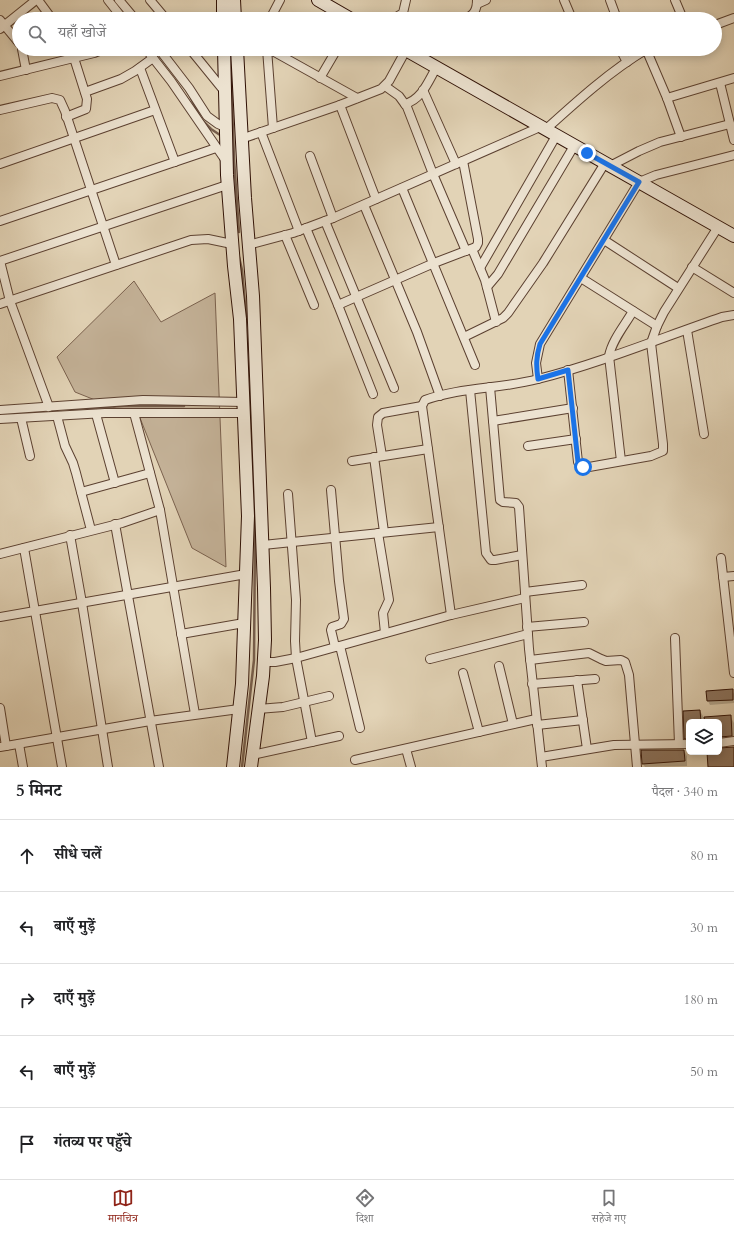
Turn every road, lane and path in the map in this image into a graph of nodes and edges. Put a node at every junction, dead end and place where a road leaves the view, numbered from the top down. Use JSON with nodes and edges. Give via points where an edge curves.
{"nodes":[{"id":1,"x":37,"y":0,"type":"edge"},
{"id":2,"x":108,"y":0,"type":"edge"},
{"id":3,"x":120,"y":0,"type":"edge"},
{"id":4,"x":150,"y":0,"type":"edge"},
{"id":5,"x":222,"y":0,"type":"edge"},
{"id":6,"x":234,"y":0,"type":"edge"},
{"id":7,"x":280,"y":0,"type":"edge"},
{"id":8,"x":318,"y":0,"type":"edge"},
{"id":9,"x":406,"y":0,"type":"edge"},
{"id":10,"x":486,"y":0,"type":"edge"},
{"id":11,"x":564,"y":0,"type":"edge"},
{"id":12,"x":610,"y":0,"type":"edge"},
{"id":13,"x":675,"y":0,"type":"edge"},
{"id":14,"x":477,"y":2,"type":"edge"},
{"id":15,"x":20,"y":12,"type":"edge"},
{"id":16,"x":46,"y":12,"type":"edge"},
{"id":17,"x":115,"y":12,"type":"edge"},
{"id":18,"x":129,"y":12,"type":"edge"},
{"id":19,"x":160,"y":12,"type":"edge"},
{"id":20,"x":223,"y":12,"type":"edge"},
{"id":21,"x":235,"y":12,"type":"edge"},
{"id":22,"x":274,"y":12,"type":"edge"},
{"id":23,"x":339,"y":12,"type":"edge"},
{"id":24,"x":403,"y":12,"type":"edge"},
{"id":25,"x":475,"y":12,"type":"edge"},
{"id":26,"x":569,"y":12,"type":"edge"},
{"id":27,"x":614,"y":12,"type":"edge"},
{"id":28,"x":680,"y":12,"type":"edge"},
{"id":29,"x":12,"y":17,"type":"edge"},
{"id":30,"x":734,"y":18,"type":"edge"},
{"id":31,"x":722,"y":22,"type":"edge"},
{"id":32,"x":1,"y":25,"type":"edge"},
{"id":33,"x":12,"y":36,"type":"edge"},
{"id":34,"x":23,"y":56,"type":"edge"},
{"id":35,"x":82,"y":56,"type":"edge"},
{"id":36,"x":164,"y":56,"type":"edge"},
{"id":37,"x":196,"y":56,"type":"edge"},
{"id":38,"x":224,"y":56,"type":"edge"},
{"id":39,"x":237,"y":56,"type":"edge"},
{"id":40,"x":268,"y":56,"type":"edge"},
{"id":41,"x":281,"y":56,"type":"edge"},
{"id":42,"x":333,"y":56,"type":"edge"},
{"id":43,"x":402,"y":56,"type":"edge"},
{"id":44,"x":415,"y":56,"type":"edge"},
{"id":45,"x":624,"y":56,"type":"edge"},
{"id":46,"x":636,"y":56,"type":"edge"},
{"id":47,"x":649,"y":56,"type":"edge"},
{"id":48,"x":74,"y":58,"type":"junction"},
{"id":49,"x":153,"y":58,"type":"joint"},
{"id":50,"x":627,"y":62,"type":"junction"},
{"id":51,"x":140,"y":68,"type":"junction"},
{"id":52,"x":436,"y":68,"type":"junction"},
{"id":53,"x":26,"y":70,"type":"junction"},
{"id":54,"x":0,"y":76,"type":"edge"},
{"id":55,"x":320,"y":78,"type":"junction"},
{"id":56,"x":734,"y":78,"type":"edge"},
{"id":57,"x":720,"y":83,"type":"junction"},
{"id":58,"x":385,"y":86,"type":"junction"},
{"id":59,"x":423,"y":90,"type":"junction"},
{"id":60,"x":84,"y":92,"type":"junction"},
{"id":61,"x":225,"y":92,"type":"junction"},
{"id":62,"x":357,"y":98,"type":"junction"},
{"id":63,"x":667,"y":98,"type":"junction"},
{"id":64,"x":405,"y":104,"type":"junction"},
{"id":65,"x":340,"y":105,"type":"junction"},
{"id":66,"x":0,"y":110,"type":"edge"},
{"id":67,"x":155,"y":110,"type":"junction"},
{"id":68,"x":66,"y":117,"type":"junction"},
{"id":69,"x":730,"y":124,"type":"junction"},
{"id":70,"x":225,"y":127,"type":"junction"},
{"id":71,"x":273,"y":128,"type":"junction"},
{"id":72,"x":542,"y":128,"type":"junction"},
{"id":73,"x":261,"y":132,"type":"junction"},
{"id":74,"x":556,"y":136,"type":"junction"},
{"id":75,"x":681,"y":137,"type":"junction"},
{"id":76,"x":73,"y":139,"type":"junction"},
{"id":77,"x":241,"y":139,"type":"junction"},
{"id":78,"x":734,"y":140,"type":"edge"},
{"id":79,"x":574,"y":146,"type":"junction"},
{"id":80,"x":216,"y":148,"type":"junction"},
{"id":81,"x":734,"y":155,"type":"edge"},
{"id":82,"x":310,"y":156,"type":"dead end"},
{"id":83,"x":226,"y":161,"type":"junction"},
{"id":84,"x":175,"y":162,"type":"junction"},
{"id":85,"x":460,"y":162,"type":"junction"},
{"id":86,"x":0,"y":164,"type":"edge"},
{"id":87,"x":608,"y":165,"type":"junction"},
{"id":88,"x":433,"y":174,"type":"junction"},
{"id":89,"x":639,"y":182,"type":"junction"},
{"id":90,"x":227,"y":185,"type":"junction"},
{"id":91,"x":402,"y":188,"type":"junction"},
{"id":92,"x":92,"y":190,"type":"junction"},
{"id":93,"x":376,"y":200,"type":"junction"},
{"id":94,"x":364,"y":205,"type":"junction"},
{"id":95,"x":329,"y":219,"type":"junction"},
{"id":96,"x":0,"y":221,"type":"edge"},
{"id":97,"x":104,"y":227,"type":"junction"},
{"id":98,"x":718,"y":227,"type":"junction"},
{"id":99,"x":302,"y":230,"type":"junction"},
{"id":100,"x":285,"y":235,"type":"junction"},
{"id":101,"x":734,"y":236,"type":"edge"},
{"id":102,"x":604,"y":240,"type":"junction"},
{"id":103,"x":232,"y":244,"type":"junction"},
{"id":104,"x":248,"y":245,"type":"junction"},
{"id":105,"x":469,"y":250,"type":"junction"},
{"id":106,"x":0,"y":261,"type":"edge"},
{"id":107,"x":434,"y":263,"type":"junction"},
{"id":108,"x":116,"y":265,"type":"junction"},
{"id":109,"x":692,"y":267,"type":"junction"},
{"id":110,"x":480,"y":268,"type":"junction"},
{"id":111,"x":580,"y":278,"type":"junction"},
{"id":112,"x":396,"y":281,"type":"junction"},
{"id":113,"x":488,"y":287,"type":"junction"},
{"id":114,"x":678,"y":288,"type":"junction"},
{"id":115,"x":734,"y":294,"type":"edge"},
{"id":116,"x":357,"y":297,"type":"junction"},
{"id":117,"x":10,"y":301,"type":"junction"},
{"id":118,"x":0,"y":304,"type":"edge"},
{"id":119,"x":314,"y":305,"type":"dead end"},
{"id":120,"x":338,"y":305,"type":"junction"},
{"id":121,"x":633,"y":311,"type":"junction"},
{"id":122,"x":734,"y":315,"type":"edge"},
{"id":123,"x":496,"y":322,"type":"junction"},
{"id":124,"x":657,"y":326,"type":"junction"},
{"id":125,"x":687,"y":330,"type":"junction"},
{"id":126,"x":464,"y":337,"type":"junction"},
{"id":127,"x":651,"y":343,"type":"junction"},
{"id":128,"x":609,"y":356,"type":"junction"},
{"id":129,"x":475,"y":365,"type":"dead end"},
{"id":130,"x":568,"y":370,"type":"junction"},
{"id":131,"x":538,"y":379,"type":"junction"},
{"id":132,"x":490,"y":387,"type":"junction"},
{"id":133,"x":394,"y":388,"type":"dead end"},
{"id":134,"x":470,"y":390,"type":"junction"},
{"id":135,"x":373,"y":394,"type":"dead end"},
{"id":136,"x":440,"y":396,"type":"junction"},
{"id":137,"x":422,"y":406,"type":"junction"},
{"id":138,"x":49,"y":407,"type":"junction"},
{"id":139,"x":243,"y":408,"type":"junction"},
{"id":140,"x":573,"y":408,"type":"junction"},
{"id":141,"x":0,"y":410,"type":"edge"},
{"id":142,"x":134,"y":413,"type":"junction"},
{"id":143,"x":96,"y":414,"type":"junction"},
{"id":144,"x":57,"y":416,"type":"junction"},
{"id":145,"x":21,"y":418,"type":"junction"},
{"id":146,"x":0,"y":419,"type":"edge"},
{"id":147,"x":493,"y":421,"type":"junction"},
{"id":148,"x":704,"y":434,"type":"dead end"},
{"id":149,"x":576,"y":439,"type":"junction"},
{"id":150,"x":528,"y":446,"type":"dead end"},
{"id":151,"x":428,"y":449,"type":"junction"},
{"id":152,"x":30,"y":456,"type":"dead end"},
{"id":153,"x":378,"y":457,"type":"junction"},
{"id":154,"x":352,"y":461,"type":"dead end"},
{"id":155,"x":621,"y":461,"type":"junction"},
{"id":156,"x":150,"y":473,"type":"junction"},
{"id":157,"x":115,"y":483,"type":"junction"},
{"id":158,"x":331,"y":490,"type":"dead end"},
{"id":159,"x":81,"y":492,"type":"junction"},
{"id":160,"x":288,"y":494,"type":"dead end"},
{"id":161,"x":160,"y":510,"type":"junction"},
{"id":162,"x":115,"y":524,"type":"junction"},
{"id":163,"x":439,"y":527,"type":"junction"},
{"id":164,"x":91,"y":530,"type":"junction"},
{"id":165,"x":381,"y":532,"type":"junction"},
{"id":166,"x":70,"y":535,"type":"junction"},
{"id":167,"x":335,"y":537,"type":"junction"},
{"id":168,"x":291,"y":542,"type":"junction"},
{"id":169,"x":263,"y":545,"type":"junction"},
{"id":170,"x":24,"y":548,"type":"junction"},
{"id":171,"x":0,"y":554,"type":"edge"},
{"id":172,"x":522,"y":555,"type":"junction"},
{"id":173,"x":721,"y":558,"type":"dead end"},
{"id":174,"x":246,"y":574,"type":"junction"},
{"id":175,"x":734,"y":576,"type":"edge"},
{"id":176,"x":723,"y":577,"type":"junction"},
{"id":177,"x":582,"y":585,"type":"dead end"},
{"id":178,"x":173,"y":587,"type":"junction"},
{"id":179,"x":127,"y":595,"type":"junction"},
{"id":180,"x":525,"y":595,"type":"junction"},
{"id":181,"x":82,"y":603,"type":"junction"},
{"id":182,"x":34,"y":611,"type":"junction"},
{"id":183,"x":451,"y":615,"type":"junction"},
{"id":184,"x":0,"y":617,"type":"edge"},
{"id":185,"x":584,"y":622,"type":"dead end"},
{"id":186,"x":244,"y":624,"type":"junction"},
{"id":187,"x":528,"y":631,"type":"junction"},
{"id":188,"x":385,"y":633,"type":"junction"},
{"id":189,"x":181,"y":634,"type":"junction"},
{"id":190,"x":675,"y":638,"type":"dead end"},
{"id":191,"x":732,"y":638,"type":"edge"},
{"id":192,"x":337,"y":646,"type":"junction"},
{"id":193,"x":296,"y":658,"type":"junction"},
{"id":194,"x":430,"y":659,"type":"dead end"},
{"id":195,"x":530,"y":660,"type":"junction"},
{"id":196,"x":264,"y":662,"type":"junction"},
{"id":197,"x":499,"y":666,"type":"dead end"},
{"id":198,"x":734,"y":672,"type":"edge"},
{"id":199,"x":463,"y":673,"type":"dead end"},
{"id":200,"x":595,"y":679,"type":"dead end"},
{"id":201,"x":577,"y":680,"type":"junction"},
{"id":202,"x":532,"y":684,"type":"junction"},
{"id":203,"x":329,"y":696,"type":"dead end"},
{"id":204,"x":304,"y":702,"type":"junction"},
{"id":205,"x":0,"y":708,"type":"edge"},
{"id":206,"x":239,"y":709,"type":"junction"},
{"id":207,"x":258,"y":709,"type":"junction"},
{"id":208,"x":195,"y":714,"type":"junction"},
{"id":209,"x":583,"y":720,"type":"junction"},
{"id":210,"x":150,"y":721,"type":"junction"},
{"id":211,"x":537,"y":722,"type":"junction"},
{"id":212,"x":513,"y":724,"type":"junction"},
{"id":213,"x":360,"y":728,"type":"dead end"},
{"id":214,"x":102,"y":729,"type":"junction"},
{"id":215,"x":479,"y":732,"type":"junction"},
{"id":216,"x":339,"y":736,"type":"dead end"},
{"id":217,"x":56,"y":737,"type":"junction"},
{"id":218,"x":734,"y":741,"type":"edge"},
{"id":219,"x":312,"y":742,"type":"junction"},
{"id":220,"x":722,"y":743,"type":"edge"},
{"id":221,"x":18,"y":744,"type":"junction"},
{"id":222,"x":635,"y":744,"type":"junction"},
{"id":223,"x":679,"y":744,"type":"junction"},
{"id":224,"x":686,"y":744,"type":"edge"},
{"id":225,"x":3,"y":746,"type":"edge"},
{"id":226,"x":406,"y":749,"type":"junction"},
{"id":227,"x":587,"y":749,"type":"junction"},
{"id":228,"x":252,"y":755,"type":"junction"},
{"id":229,"x":541,"y":757,"type":"junction"},
{"id":230,"x":355,"y":760,"type":"dead end"},
{"id":231,"x":23,"y":767,"type":"edge"},
{"id":232,"x":62,"y":767,"type":"edge"},
{"id":233,"x":108,"y":767,"type":"edge"},
{"id":234,"x":159,"y":767,"type":"edge"},
{"id":235,"x":233,"y":767,"type":"edge"},
{"id":236,"x":251,"y":767,"type":"edge"},
{"id":237,"x":411,"y":767,"type":"edge"},
{"id":238,"x":542,"y":767,"type":"edge"},
{"id":239,"x":637,"y":767,"type":"edge"}],
"edges":[{"from":1,"to":15,"type":"street"},
{"from":1,"to":16,"type":"street"},
{"from":2,"to":17,"type":"street"},
{"from":3,"to":18,"type":"street"},
{"from":4,"to":19,"type":"street"},
{"from":5,"to":20,"type":"street"},
{"from":6,"to":21,"type":"street"},
{"from":7,"to":22,"type":"street"},
{"from":8,"to":23,"type":"street"},
{"from":9,"to":24,"type":"street"},
{"from":10,"to":14,"type":"street"},
{"from":11,"to":26,"type":"street"},
{"from":12,"to":27,"type":"street"},
{"from":13,"to":28,"type":"street"},
{"from":14,"to":25,"type":"street"},
{"from":29,"to":32,"type":"street"},
{"from":30,"to":31,"type":"street"},
{"from":32,"to":33,"type":"street"},
{"from":34,"to":53,"type":"street"},
{"from":35,"to":48,"type":"street"},
{"from":36,"to":70,"type":"street","via":[[207,116]]},
{"from":37,"to":61,"type":"street"},
{"from":38,"to":61,"type":"street"},
{"from":39,"to":77,"type":"street"},
{"from":40,"to":71,"type":"street"},
{"from":41,"to":55,"type":"street"},
{"from":42,"to":55,"type":"street"},
{"from":43,"to":58,"type":"street"},
{"from":44,"to":52,"type":"street"},
{"from":45,"to":50,"type":"street"},
{"from":46,"to":50,"type":"street"},
{"from":47,"to":63,"type":"street"},
{"from":48,"to":53,"type":"street"},
{"from":48,"to":60,"type":"street"},
{"from":49,"to":51,"type":"street"},
{"from":49,"to":80,"type":"street"},
{"from":50,"to":72,"type":"street"},
{"from":51,"to":60,"type":"street","via":[[112,83]]},
{"from":51,"to":67,"type":"street"},
{"from":52,"to":59,"type":"street"},
{"from":52,"to":72,"type":"street"},
{"from":53,"to":54,"type":"street"},
{"from":55,"to":62,"type":"street"},
{"from":56,"to":57,"type":"street"},
{"from":57,"to":63,"type":"street"},
{"from":57,"to":69,"type":"street"},
{"from":58,"to":62,"type":"street"},
{"from":58,"to":64,"type":"street"},
{"from":59,"to":64,"type":"street","via":[[413,102]]},
{"from":59,"to":85,"type":"street"},
{"from":60,"to":68,"type":"street","via":[[87,100],[86,109]]},
{"from":61,"to":70,"type":"street"},
{"from":62,"to":65,"type":"street"},
{"from":63,"to":75,"type":"street"},
{"from":64,"to":88,"type":"street"},
{"from":65,"to":71,"type":"street"},
{"from":65,"to":93,"type":"street"},
{"from":66,"to":68,"type":"street","via":[[52,98],[60,100]]},
{"from":67,"to":76,"type":"street"},
{"from":67,"to":84,"type":"street"},
{"from":68,"to":76,"type":"street"},
{"from":69,"to":75,"type":"street"},
{"from":69,"to":78,"type":"street"},
{"from":70,"to":83,"type":"street"},
{"from":71,"to":73,"type":"street"},
{"from":72,"to":74,"type":"street"},
{"from":72,"to":85,"type":"street"},
{"from":73,"to":77,"type":"street"},
{"from":73,"to":99,"type":"street"},
{"from":74,"to":79,"type":"street"},
{"from":74,"to":110,"type":"street"},
{"from":75,"to":87,"type":"street","via":[[660,142]]},
{"from":76,"to":86,"type":"street"},
{"from":76,"to":92,"type":"street"},
{"from":77,"to":104,"type":"street"},
{"from":79,"to":87,"type":"street"},
{"from":79,"to":113,"type":"street"},
{"from":80,"to":83,"type":"street"},
{"from":80,"to":84,"type":"street"},
{"from":81,"to":89,"type":"street","via":[[656,175]]},
{"from":82,"to":95,"type":"street"},
{"from":83,"to":90,"type":"street"},
{"from":84,"to":92,"type":"street"},
{"from":85,"to":88,"type":"street"},
{"from":85,"to":105,"type":"street","via":[[478,239],[477,245]]},
{"from":87,"to":89,"type":"street"},
{"from":87,"to":123,"type":"street","via":[[522,294],[508,313]]},
{"from":88,"to":91,"type":"street"},
{"from":88,"to":105,"type":"street"},
{"from":89,"to":98,"type":"street"},
{"from":89,"to":102,"type":"street"},
{"from":90,"to":97,"type":"street"},
{"from":90,"to":103,"type":"street"},
{"from":91,"to":93,"type":"street"},
{"from":91,"to":107,"type":"street"},
{"from":92,"to":96,"type":"street"},
{"from":92,"to":97,"type":"street"},
{"from":93,"to":94,"type":"street"},
{"from":94,"to":95,"type":"street"},
{"from":94,"to":112,"type":"street"},
{"from":95,"to":99,"type":"street"},
{"from":95,"to":116,"type":"street"},
{"from":97,"to":106,"type":"street"},
{"from":97,"to":108,"type":"street"},
{"from":98,"to":101,"type":"street"},
{"from":98,"to":109,"type":"street"},
{"from":99,"to":100,"type":"street"},
{"from":99,"to":120,"type":"street"},
{"from":100,"to":104,"type":"street"},
{"from":100,"to":119,"type":"street"},
{"from":102,"to":111,"type":"street"},
{"from":102,"to":114,"type":"street"},
{"from":103,"to":108,"type":"street","via":[[208,239],[191,240]]},
{"from":103,"to":139,"type":"street","via":[[240,319]]},
{"from":104,"to":169,"type":"street","via":[[253,296]]},
{"from":105,"to":107,"type":"street"},
{"from":105,"to":110,"type":"street"},
{"from":106,"to":117,"type":"street"},
{"from":107,"to":112,"type":"street"},
{"from":107,"to":126,"type":"street"},
{"from":108,"to":117,"type":"street"},
{"from":109,"to":114,"type":"street"},
{"from":109,"to":115,"type":"street"},
{"from":110,"to":113,"type":"street"},
{"from":111,"to":121,"type":"street"},
{"from":111,"to":131,"type":"street","via":[[540,344],[536,363]]},
{"from":112,"to":116,"type":"street"},
{"from":112,"to":136,"type":"street"},
{"from":113,"to":123,"type":"street"},
{"from":114,"to":124,"type":"street"},
{"from":116,"to":120,"type":"street"},
{"from":116,"to":133,"type":"street"},
{"from":117,"to":118,"type":"street"},
{"from":117,"to":138,"type":"street"},
{"from":120,"to":135,"type":"street"},
{"from":121,"to":124,"type":"street"},
{"from":121,"to":128,"type":"street","via":[[612,345]]},
{"from":122,"to":125,"type":"street"},
{"from":123,"to":126,"type":"street"},
{"from":124,"to":127,"type":"street"},
{"from":125,"to":127,"type":"street"},
{"from":125,"to":148,"type":"street"},
{"from":126,"to":129,"type":"street"},
{"from":127,"to":128,"type":"street"},
{"from":127,"to":155,"type":"street","via":[[663,449],[651,456]]},
{"from":128,"to":130,"type":"street"},
{"from":128,"to":155,"type":"street"},
{"from":130,"to":131,"type":"street"},
{"from":130,"to":140,"type":"street"},
{"from":131,"to":132,"type":"street"},
{"from":132,"to":134,"type":"street"},
{"from":132,"to":147,"type":"street"},
{"from":134,"to":136,"type":"street"},
{"from":134,"to":172,"type":"street","via":[[486,553],[491,560]]},
{"from":136,"to":137,"type":"street","via":[[425,400]]},
{"from":137,"to":151,"type":"street"},
{"from":137,"to":153,"type":"street","via":[[378,417]]},
{"from":138,"to":139,"type":"street","via":[[143,400]]},
{"from":138,"to":141,"type":"street"},
{"from":139,"to":142,"type":"street"},
{"from":139,"to":174,"type":"street","via":[[248,516]]},
{"from":140,"to":147,"type":"street"},
{"from":140,"to":149,"type":"street"},
{"from":142,"to":143,"type":"street"},
{"from":142,"to":156,"type":"street"},
{"from":143,"to":144,"type":"street"},
{"from":143,"to":157,"type":"street"},
{"from":144,"to":145,"type":"street"},
{"from":144,"to":159,"type":"street","via":[[64,446],[73,463]]},
{"from":145,"to":146,"type":"street"},
{"from":145,"to":152,"type":"street"},
{"from":147,"to":172,"type":"street","via":[[500,500],[516,502],[519,507]]},
{"from":149,"to":150,"type":"street"},
{"from":149,"to":155,"type":"street","via":[[578,462],[581,466]]},
{"from":151,"to":153,"type":"street"},
{"from":151,"to":163,"type":"street"},
{"from":153,"to":154,"type":"street"},
{"from":153,"to":165,"type":"street"},
{"from":156,"to":157,"type":"street"},
{"from":156,"to":161,"type":"street"},
{"from":157,"to":159,"type":"street"},
{"from":158,"to":167,"type":"street"},
{"from":159,"to":164,"type":"street"},
{"from":160,"to":168,"type":"street"},
{"from":161,"to":162,"type":"street"},
{"from":161,"to":178,"type":"street"},
{"from":162,"to":164,"type":"street"},
{"from":162,"to":179,"type":"street"},
{"from":163,"to":165,"type":"street"},
{"from":163,"to":183,"type":"street"},
{"from":164,"to":166,"type":"street"},
{"from":165,"to":167,"type":"street"},
{"from":165,"to":188,"type":"street","via":[[389,600],[384,613]]},
{"from":166,"to":170,"type":"street"},
{"from":166,"to":181,"type":"street"},
{"from":167,"to":168,"type":"street"},
{"from":167,"to":192,"type":"street","via":[[344,620],[331,630]]},
{"from":168,"to":169,"type":"street"},
{"from":168,"to":193,"type":"street","via":[[296,600]]},
{"from":169,"to":196,"type":"street"},
{"from":170,"to":171,"type":"street"},
{"from":170,"to":182,"type":"street"},
{"from":172,"to":180,"type":"street"},
{"from":173,"to":176,"type":"street"},
{"from":174,"to":178,"type":"street"},
{"from":174,"to":186,"type":"street"},
{"from":175,"to":176,"type":"street"},
{"from":176,"to":191,"type":"street"},
{"from":177,"to":180,"type":"street"},
{"from":178,"to":179,"type":"street"},
{"from":178,"to":189,"type":"street"},
{"from":179,"to":181,"type":"street"},
{"from":179,"to":210,"type":"street"},
{"from":180,"to":183,"type":"street"},
{"from":180,"to":187,"type":"street"},
{"from":181,"to":182,"type":"street"},
{"from":181,"to":214,"type":"street"},
{"from":182,"to":184,"type":"street"},
{"from":182,"to":217,"type":"street"},
{"from":183,"to":188,"type":"street"},
{"from":185,"to":187,"type":"street"},
{"from":186,"to":189,"type":"street"},
{"from":186,"to":206,"type":"street"},
{"from":187,"to":194,"type":"street"},
{"from":187,"to":195,"type":"street"},
{"from":188,"to":192,"type":"street"},
{"from":189,"to":208,"type":"street"},
{"from":190,"to":223,"type":"street"},
{"from":191,"to":198,"type":"street"},
{"from":192,"to":193,"type":"street"},
{"from":192,"to":213,"type":"street"},
{"from":193,"to":196,"type":"street"},
{"from":193,"to":204,"type":"street"},
{"from":195,"to":202,"type":"street"},
{"from":195,"to":222,"type":"street","via":[[589,652],[606,661],[625,662],[629,675]]},
{"from":196,"to":207,"type":"street"},
{"from":197,"to":212,"type":"street"},
{"from":199,"to":215,"type":"street"},
{"from":200,"to":201,"type":"street"},
{"from":201,"to":202,"type":"street"},
{"from":201,"to":209,"type":"street"},
{"from":202,"to":211,"type":"street"},
{"from":203,"to":204,"type":"street"},
{"from":204,"to":207,"type":"street"},
{"from":204,"to":219,"type":"street"},
{"from":205,"to":225,"type":"street"},
{"from":206,"to":208,"type":"street"},
{"from":206,"to":235,"type":"street"},
{"from":207,"to":228,"type":"street"},
{"from":208,"to":210,"type":"street"},
{"from":209,"to":211,"type":"street"},
{"from":209,"to":227,"type":"street"},
{"from":210,"to":214,"type":"street"},
{"from":210,"to":234,"type":"street"},
{"from":211,"to":212,"type":"street"},
{"from":211,"to":229,"type":"street"},
{"from":212,"to":215,"type":"street"},
{"from":214,"to":217,"type":"street"},
{"from":214,"to":233,"type":"street"},
{"from":215,"to":226,"type":"street"},
{"from":216,"to":219,"type":"street"},
{"from":217,"to":221,"type":"street"},
{"from":217,"to":232,"type":"street"},
{"from":218,"to":220,"type":"street"},
{"from":219,"to":228,"type":"street"},
{"from":221,"to":225,"type":"street"},
{"from":221,"to":231,"type":"street"},
{"from":222,"to":223,"type":"street"},
{"from":222,"to":227,"type":"street"},
{"from":222,"to":239,"type":"street"},
{"from":223,"to":224,"type":"street"},
{"from":226,"to":230,"type":"street"},
{"from":226,"to":237,"type":"street"},
{"from":227,"to":229,"type":"street"},
{"from":228,"to":236,"type":"street"},
{"from":229,"to":238,"type":"street"}]}
